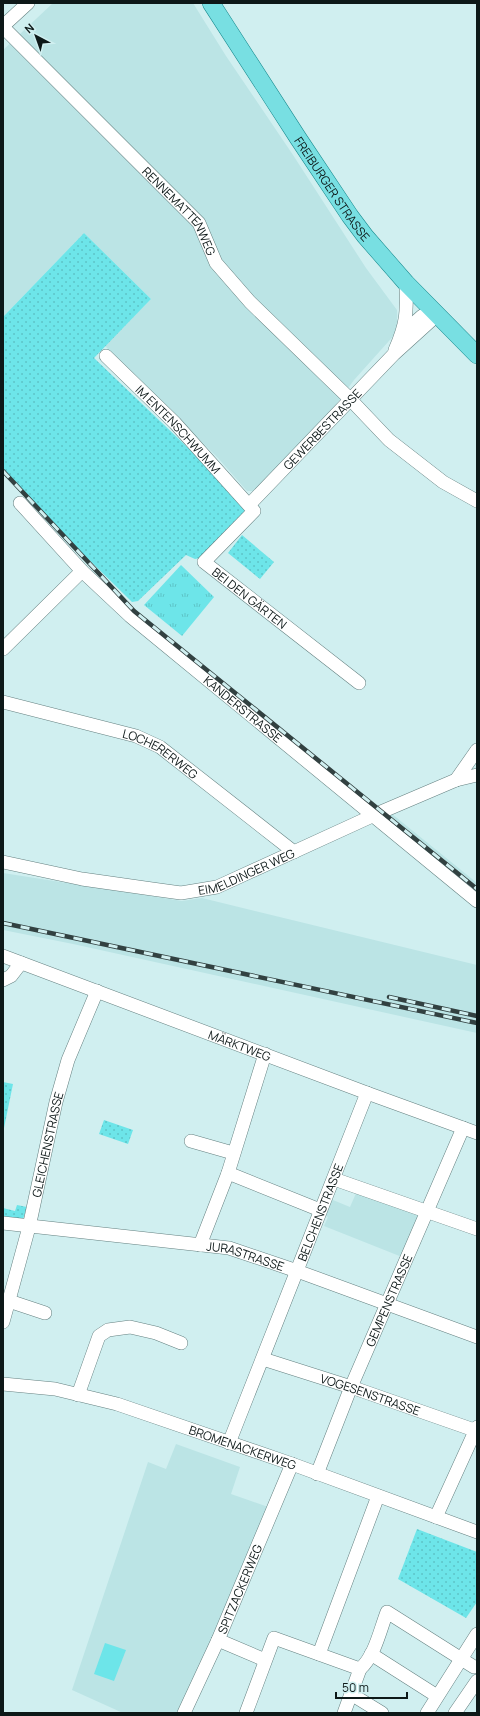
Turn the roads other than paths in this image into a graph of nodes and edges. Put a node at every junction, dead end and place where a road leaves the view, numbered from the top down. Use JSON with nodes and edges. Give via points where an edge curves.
{"nodes":[{"id":1,"x":28,"y":3,"type":"edge"},
{"id":2,"x":211,"y":3,"type":"edge"},
{"id":3,"x":3,"y":27,"type":"edge"},
{"id":4,"x":406,"y":283,"type":"junction"},
{"id":5,"x":438,"y":315,"type":"junction"},
{"id":6,"x":404,"y":332,"type":"junction"},
{"id":7,"x":394,"y":354,"type":"junction"},
{"id":8,"x":477,"y":355,"type":"edge"},
{"id":9,"x":106,"y":356,"type":"dead end"},
{"id":10,"x":350,"y":399,"type":"junction"},
{"id":11,"x":477,"y":501,"type":"edge"},
{"id":12,"x":20,"y":504,"type":"dead end"},
{"id":13,"x":250,"y":504,"type":"junction"},
{"id":14,"x":82,"y":571,"type":"junction"},
{"id":15,"x":3,"y":649,"type":"edge"},
{"id":16,"x":360,"y":683,"type":"dead end"},
{"id":17,"x":3,"y":702,"type":"edge"},
{"id":18,"x":477,"y":750,"type":"edge"},
{"id":19,"x":477,"y":775,"type":"edge"},
{"id":20,"x":456,"y":780,"type":"junction"},
{"id":21,"x":374,"y":815,"type":"junction"},
{"id":22,"x":294,"y":852,"type":"junction"},
{"id":23,"x":3,"y":862,"type":"edge"},
{"id":24,"x":477,"y":901,"type":"edge"},
{"id":25,"x":3,"y":956,"type":"edge"},
{"id":26,"x":21,"y":963,"type":"junction"},
{"id":27,"x":3,"y":980,"type":"edge"},
{"id":28,"x":97,"y":991,"type":"junction"},
{"id":29,"x":265,"y":1054,"type":"junction"},
{"id":30,"x":367,"y":1093,"type":"junction"},
{"id":31,"x":463,"y":1128,"type":"junction"},
{"id":32,"x":477,"y":1133,"type":"edge"},
{"id":33,"x":191,"y":1141,"type":"dead end"},
{"id":34,"x":233,"y":1153,"type":"junction"},
{"id":35,"x":228,"y":1173,"type":"junction"},
{"id":36,"x":334,"y":1179,"type":"junction"},
{"id":37,"x":320,"y":1210,"type":"junction"},
{"id":38,"x":427,"y":1210,"type":"junction"},
{"id":39,"x":3,"y":1223,"type":"edge"},
{"id":40,"x":29,"y":1227,"type":"junction"},
{"id":41,"x":477,"y":1229,"type":"edge"},
{"id":42,"x":200,"y":1245,"type":"junction"},
{"id":43,"x":297,"y":1271,"type":"junction"},
{"id":44,"x":9,"y":1301,"type":"junction"},
{"id":45,"x":388,"y":1305,"type":"junction"},
{"id":46,"x":45,"y":1313,"type":"dead end"},
{"id":47,"x":3,"y":1322,"type":"edge"},
{"id":48,"x":477,"y":1337,"type":"edge"},
{"id":49,"x":182,"y":1343,"type":"dead end"},
{"id":50,"x":263,"y":1359,"type":"junction"},
{"id":51,"x":3,"y":1384,"type":"edge"},
{"id":52,"x":351,"y":1387,"type":"junction"},
{"id":53,"x":78,"y":1395,"type":"junction"},
{"id":54,"x":476,"y":1429,"type":"edge"},
{"id":55,"x":229,"y":1443,"type":"junction"},
{"id":56,"x":292,"y":1464,"type":"junction"},
{"id":57,"x":317,"y":1474,"type":"junction"},
{"id":58,"x":378,"y":1496,"type":"junction"},
{"id":59,"x":436,"y":1517,"type":"junction"},
{"id":60,"x":477,"y":1532,"type":"edge"},
{"id":61,"x":477,"y":1634,"type":"edge"},
{"id":62,"x":218,"y":1640,"type":"junction"},
{"id":63,"x":319,"y":1654,"type":"junction"},
{"id":64,"x":371,"y":1654,"type":"junction"},
{"id":65,"x":461,"y":1659,"type":"junction"},
{"id":66,"x":265,"y":1660,"type":"junction"},
{"id":67,"x":474,"y":1668,"type":"dead end"},
{"id":68,"x":360,"y":1670,"type":"junction"},
{"id":69,"x":477,"y":1681,"type":"edge"},
{"id":70,"x":351,"y":1694,"type":"junction"},
{"id":71,"x":437,"y":1696,"type":"junction"},
{"id":72,"x":347,"y":1712,"type":"edge"},
{"id":73,"x":184,"y":1713,"type":"edge"},
{"id":74,"x":246,"y":1713,"type":"edge"},
{"id":75,"x":382,"y":1713,"type":"edge"},
{"id":76,"x":427,"y":1713,"type":"edge"},
{"id":77,"x":455,"y":1713,"type":"edge"}],
"edges":[{"from":1,"to":3,"type":"street"},
{"from":2,"to":4,"type":"main road","name":"FREIBURGER STRASSE","via":[[350,216]]},
{"from":3,"to":10,"type":"street","name":"RENNEMATTENWEG","via":[[199,223],[216,263],[250,302]]},
{"from":4,"to":5,"type":"main road","name":"FREIBURGER STRASSE"},
{"from":4,"to":6,"type":"street","name":"GEWERBESTRASSE","via":[[407,312]]},
{"from":5,"to":6,"type":"street","name":"GEWERBESTRASSE","via":[[422,316]]},
{"from":5,"to":7,"type":"street","name":"GEWERBESTRASSE"},
{"from":5,"to":8,"type":"main road","name":"FREIBURGER STRASSE"},
{"from":6,"to":7,"type":"street","name":"GEWERBESTRASSE"},
{"from":7,"to":10,"type":"street","name":"GEWERBESTRASSE"},
{"from":9,"to":13,"type":"street","name":"IM ENTENSCHWUMM","via":[[175,423]]},
{"from":10,"to":11,"type":"street","name":"RENNEMATTENWEG","via":[[389,440],[443,482]]},
{"from":10,"to":13,"type":"street","name":"GEWERBESTRASSE"},
{"from":12,"to":14,"type":"street","name":"KANDERSTRASSE"},
{"from":13,"to":16,"type":"street","name":"BEI DEN GÄRTEN","via":[[254,511],[204,562]]},
{"from":14,"to":15,"type":"street"},
{"from":14,"to":21,"type":"street","name":"KANDERSTRASSE","via":[[130,616]]},
{"from":17,"to":22,"type":"street","name":"LOCHERERWEG","via":[[136,736],[160,747]]},
{"from":18,"to":20,"type":"street"},
{"from":19,"to":20,"type":"street","name":"EIMELDINGER WEG"},
{"from":20,"to":21,"type":"street","name":"EIMELDINGER WEG"},
{"from":21,"to":22,"type":"street","name":"EIMELDINGER WEG"},
{"from":21,"to":24,"type":"street","name":"KANDERSTRASSE"},
{"from":22,"to":23,"type":"street","name":"EIMELDINGER WEG","via":[[217,887],[181,893],[82,879]]},
{"from":25,"to":26,"type":"street","name":"MÄRKTWEG"},
{"from":26,"to":27,"type":"street","via":[[11,976]]},
{"from":26,"to":28,"type":"street","name":"MÄRKTWEG"},
{"from":28,"to":29,"type":"street","name":"MÄRKTWEG"},
{"from":28,"to":40,"type":"street","name":"GLEICHENSTRASSE","via":[[68,1060],[56,1102]]},
{"from":29,"to":30,"type":"street","name":"MÄRKTWEG"},
{"from":29,"to":34,"type":"street"},
{"from":30,"to":31,"type":"street","name":"MÄRKTWEG"},
{"from":30,"to":36,"type":"street","name":"BELCHENSTRASSE"},
{"from":31,"to":32,"type":"street","name":"MÄRKTWEG"},
{"from":31,"to":38,"type":"street","name":"GEMPENSTRASSE"},
{"from":33,"to":34,"type":"street"},
{"from":34,"to":35,"type":"street"},
{"from":35,"to":37,"type":"street"},
{"from":35,"to":42,"type":"street"},
{"from":36,"to":37,"type":"street","name":"BELCHENSTRASSE"},
{"from":36,"to":38,"type":"street"},
{"from":37,"to":43,"type":"street","name":"BELCHENSTRASSE"},
{"from":38,"to":41,"type":"street"},
{"from":38,"to":45,"type":"street","name":"GEMPENSTRASSE"},
{"from":39,"to":40,"type":"street","name":"JURASTRASSE"},
{"from":40,"to":42,"type":"street","name":"JURASTRASSE"},
{"from":40,"to":44,"type":"street","name":"GLEICHENSTRASSE"},
{"from":42,"to":43,"type":"street","name":"JURASTRASSE","via":[[229,1248]]},
{"from":43,"to":45,"type":"street","name":"JURASTRASSE"},
{"from":43,"to":50,"type":"street","name":"BELCHENSTRASSE"},
{"from":44,"to":46,"type":"street"},
{"from":44,"to":47,"type":"street","name":"GLEICHENSTRASSE"},
{"from":45,"to":48,"type":"street","name":"JURASTRASSE"},
{"from":45,"to":52,"type":"street","name":"GEMPENSTRASSE"},
{"from":49,"to":53,"type":"street","via":[[130,1327],[108,1330],[99,1336]]},
{"from":50,"to":52,"type":"street","name":"VOGESENSTRASSE"},
{"from":50,"to":55,"type":"street","name":"BELCHENSTRASSE"},
{"from":51,"to":53,"type":"street","name":"BROMENACKERWEG","via":[[55,1389]]},
{"from":52,"to":54,"type":"street","name":"VOGESENSTRASSE"},
{"from":52,"to":57,"type":"street","name":"GEMPENSTRASSE"},
{"from":53,"to":55,"type":"street","name":"BROMENACKERWEG","via":[[117,1404]]},
{"from":54,"to":59,"type":"street"},
{"from":55,"to":56,"type":"street","name":"BROMENACKERWEG"},
{"from":56,"to":57,"type":"street","name":"BROMENACKERWEG"},
{"from":56,"to":62,"type":"street","name":"SPITZACKERWEG"},
{"from":57,"to":58,"type":"street","name":"BROMENACKERWEG"},
{"from":58,"to":59,"type":"street","name":"BROMENACKERWEG"},
{"from":58,"to":63,"type":"street"},
{"from":59,"to":60,"type":"street","name":"BROMENACKERWEG"},
{"from":61,"to":65,"type":"street"},
{"from":62,"to":66,"type":"street"},
{"from":62,"to":73,"type":"street","name":"SPITZACKERWEG"},
{"from":63,"to":66,"type":"street","via":[[274,1638]]},
{"from":63,"to":68,"type":"street"},
{"from":64,"to":65,"type":"street","via":[[387,1612]]},
{"from":64,"to":68,"type":"street","via":[[367,1664]]},
{"from":64,"to":71,"type":"street"},
{"from":65,"to":67,"type":"street"},
{"from":65,"to":71,"type":"street"},
{"from":66,"to":74,"type":"street"},
{"from":68,"to":70,"type":"street"},
{"from":69,"to":77,"type":"street"},
{"from":70,"to":72,"type":"street"},
{"from":70,"to":75,"type":"street"},
{"from":71,"to":76,"type":"street"}]}
